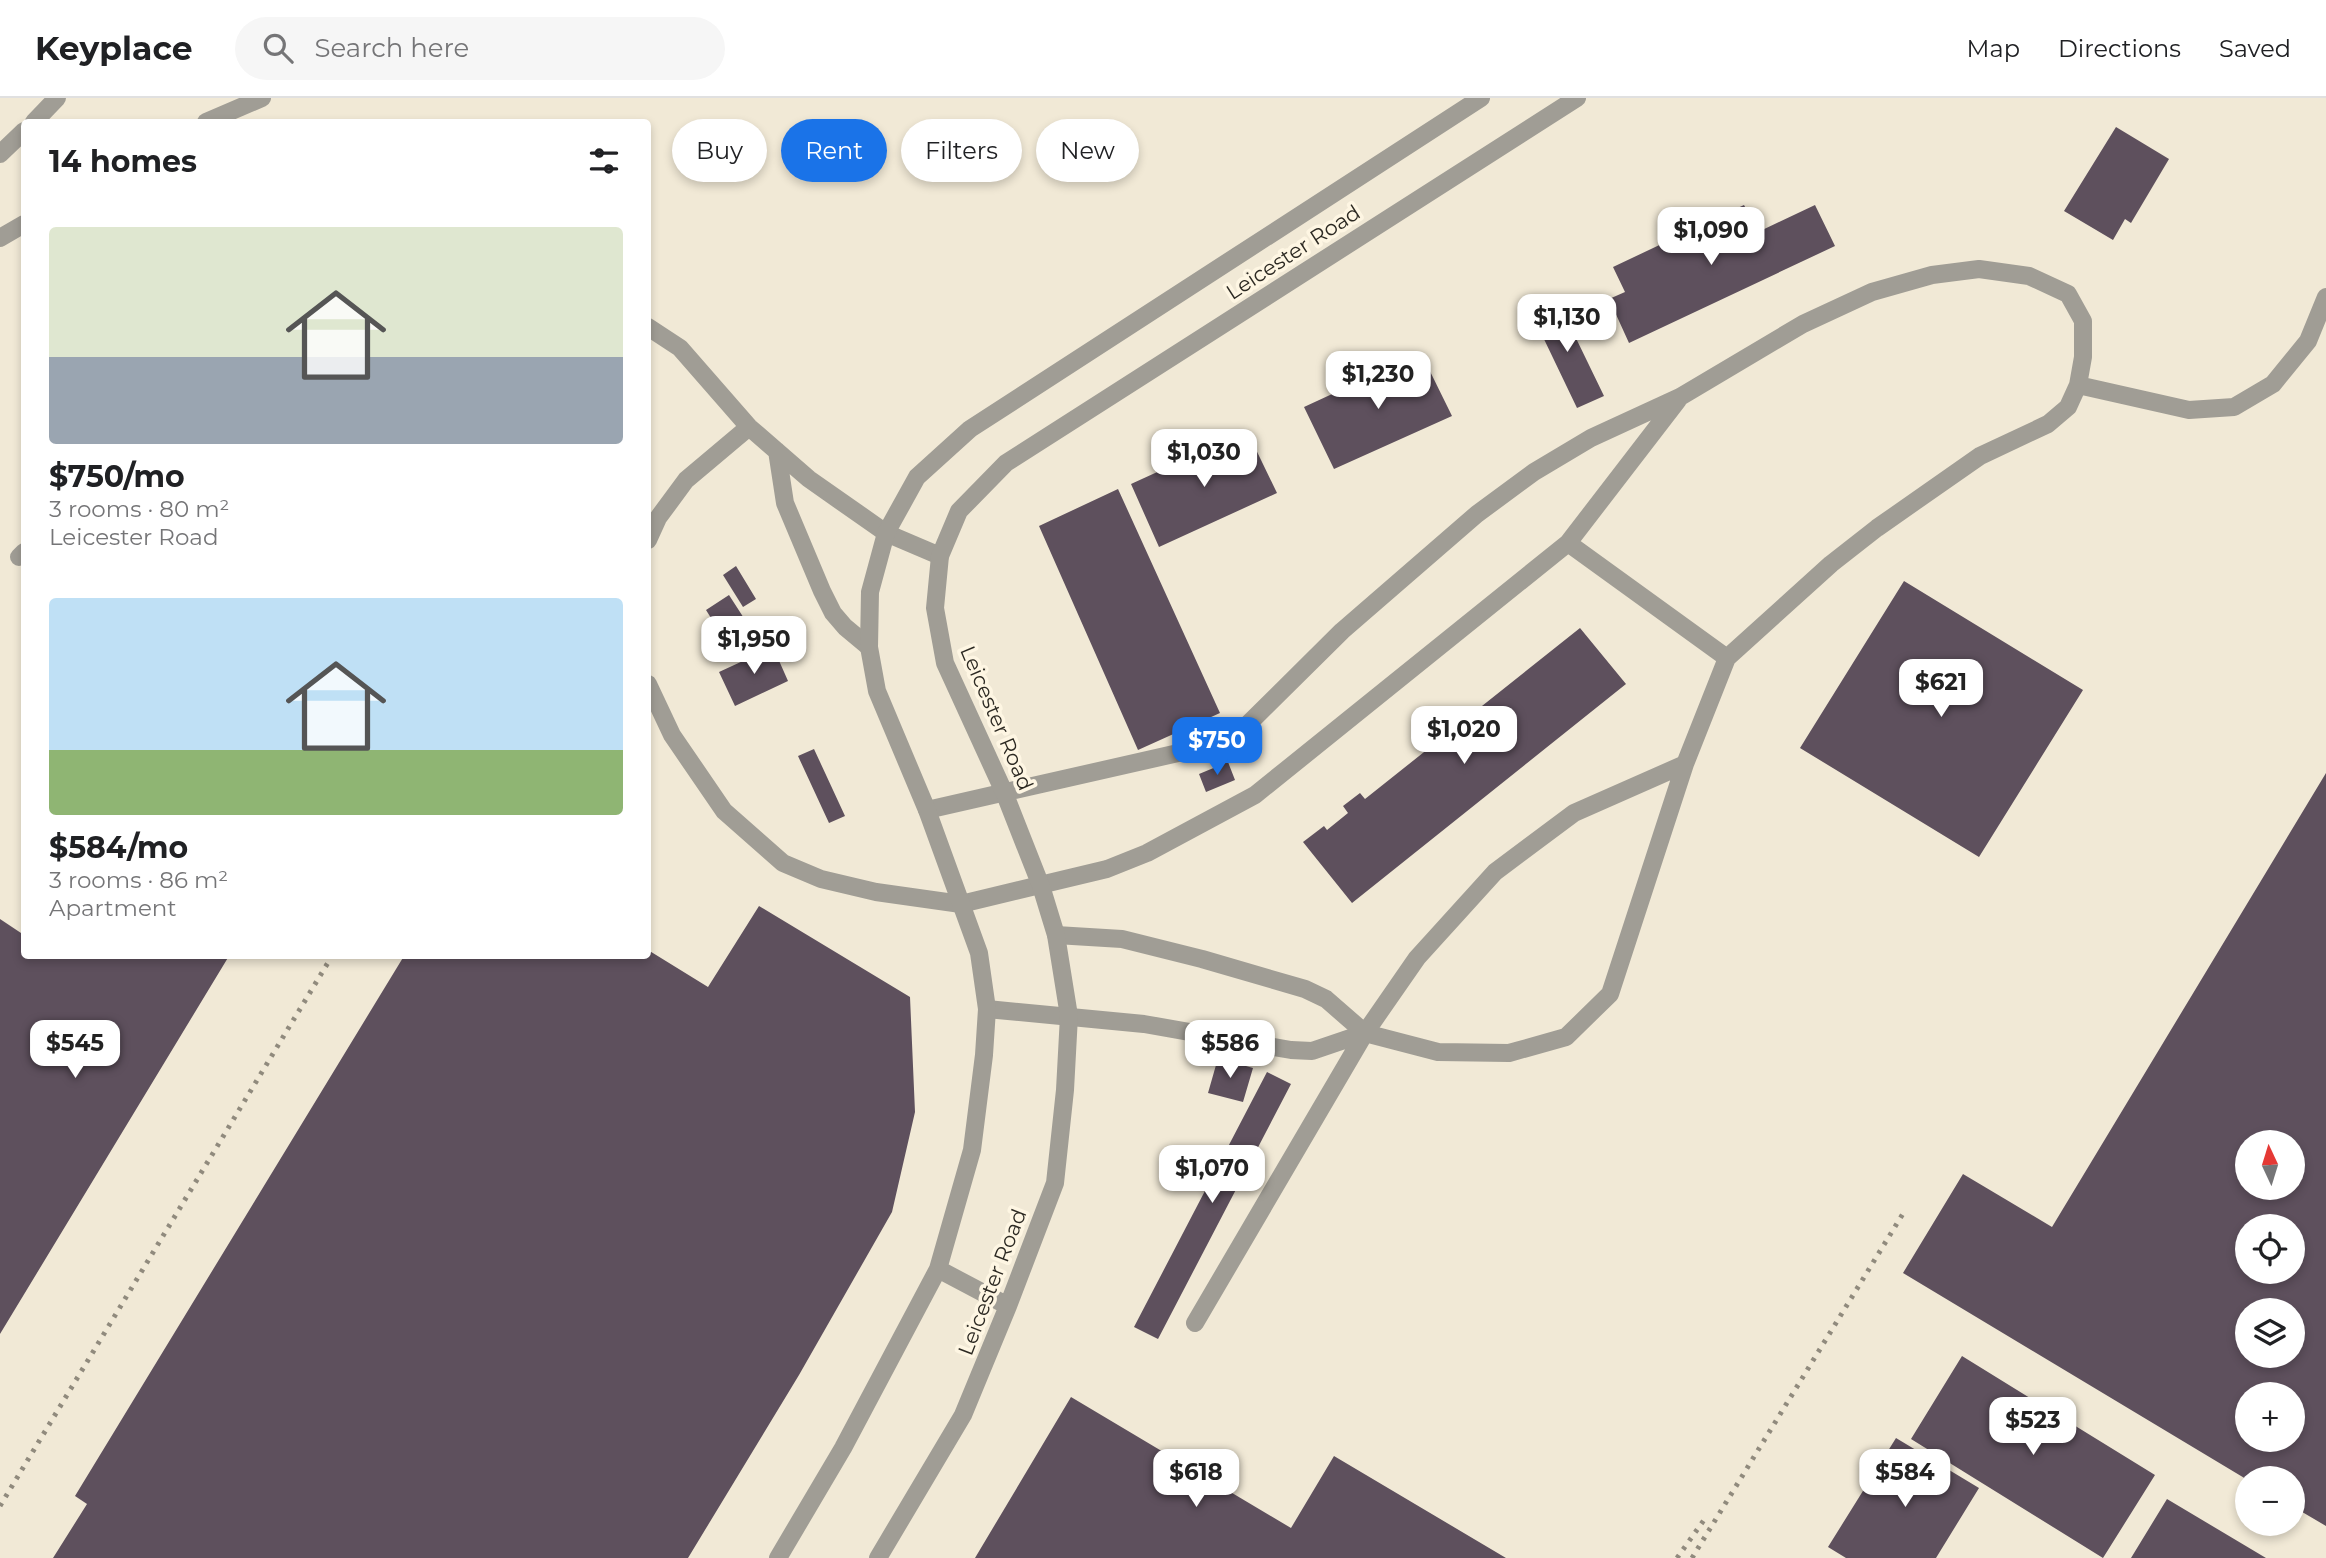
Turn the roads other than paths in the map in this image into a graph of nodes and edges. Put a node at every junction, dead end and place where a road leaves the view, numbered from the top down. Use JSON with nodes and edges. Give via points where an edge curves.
{"nodes":[{"id":1,"x":57,"y":98,"type":"edge"},
{"id":2,"x":262,"y":98,"type":"edge"},
{"id":3,"x":1481,"y":98,"type":"edge"},
{"id":4,"x":1577,"y":98,"type":"edge"},
{"id":5,"x":37,"y":119,"type":"edge"},
{"id":6,"x":213,"y":119,"type":"edge"},
{"id":7,"x":21,"y":134,"type":"edge"},
{"id":8,"x":0,"y":154,"type":"edge"},
{"id":9,"x":21,"y":226,"type":"edge"},
{"id":10,"x":0,"y":238,"type":"edge"},
{"id":11,"x":2326,"y":297,"type":"edge"},
{"id":12,"x":651,"y":329,"type":"edge"},
{"id":13,"x":2078,"y":385,"type":"junction"},
{"id":14,"x":1680,"y":397,"type":"junction"},
{"id":15,"x":749,"y":427,"type":"junction"},
{"id":16,"x":777,"y":451,"type":"junction"},
{"id":17,"x":651,"y":533,"type":"edge"},
{"id":18,"x":886,"y":533,"type":"junction"},
{"id":19,"x":1567,"y":543,"type":"junction"},
{"id":20,"x":940,"y":556,"type":"junction"},
{"id":21,"x":869,"y":647,"type":"junction"},
{"id":22,"x":1727,"y":658,"type":"junction"},
{"id":23,"x":651,"y":690,"type":"edge"},
{"id":24,"x":1685,"y":764,"type":"junction"},
{"id":25,"x":1004,"y":792,"type":"junction"},
{"id":26,"x":927,"y":810,"type":"junction"},
{"id":27,"x":1041,"y":886,"type":"junction"},
{"id":28,"x":961,"y":904,"type":"junction"},
{"id":29,"x":1056,"y":935,"type":"junction"},
{"id":30,"x":987,"y":1009,"type":"junction"},
{"id":31,"x":1069,"y":1016,"type":"junction"},
{"id":32,"x":1365,"y":1033,"type":"junction"},
{"id":33,"x":938,"y":1269,"type":"junction"},
{"id":34,"x":1008,"y":1306,"type":"junction"},
{"id":35,"x":1195,"y":1323,"type":"dead end"},
{"id":36,"x":778,"y":1558,"type":"edge"},
{"id":37,"x":878,"y":1558,"type":"edge"}],
"edges":[{"from":1,"to":5,"type":"street"},
{"from":2,"to":6,"type":"street"},
{"from":3,"to":18,"type":"street","name":"Leicester Road","via":[[970,429],[917,478]]},
{"from":4,"to":20,"type":"street","name":"Leicester Road","via":[[1006,463],[959,511]]},
{"from":7,"to":8,"type":"street"},
{"from":9,"to":10,"type":"street"},
{"from":11,"to":13,"type":"street","via":[[2308,341],[2273,384],[2234,407],[2189,410]]},
{"from":12,"to":15,"type":"street","via":[[680,348]]},
{"from":13,"to":14,"type":"street","via":[[2083,321],[2068,294],[2029,276],[1979,269],[1932,275],[1872,292],[1803,324]]},
{"from":13,"to":22,"type":"street","via":[[2068,407],[2048,424],[1980,456],[1877,528]]},
{"from":14,"to":19,"type":"street"},
{"from":14,"to":25,"type":"street","via":[[1591,438],[1477,514],[1342,631],[1231,741]]},
{"from":15,"to":16,"type":"street"},
{"from":15,"to":17,"type":"street","via":[[686,480]]},
{"from":16,"to":18,"type":"street"},
{"from":16,"to":21,"type":"street","via":[[785,503],[821,591],[845,628]]},
{"from":18,"to":20,"type":"street"},
{"from":18,"to":21,"type":"street","name":"Leicester Road","via":[[870,592]]},
{"from":19,"to":22,"type":"street"},
{"from":19,"to":27,"type":"street","via":[[1255,795],[1137,857]]},
{"from":20,"to":25,"type":"street","name":"Leicester Road","via":[[935,608],[945,663]]},
{"from":21,"to":26,"type":"street","name":"Leicester Road","via":[[877,691]]},
{"from":22,"to":24,"type":"street"},
{"from":23,"to":28,"type":"street","via":[[672,735],[724,811],[783,863],[821,879],[876,892]]},
{"from":24,"to":32,"type":"street","via":[[1574,813],[1495,872],[1417,958]]},
{"from":24,"to":32,"type":"street","via":[[1610,995],[1566,1037],[1509,1053],[1438,1052]]},
{"from":25,"to":26,"type":"street"},
{"from":25,"to":27,"type":"street","name":"Leicester Road"},
{"from":26,"to":28,"type":"street","name":"Leicester Road"},
{"from":27,"to":28,"type":"street"},
{"from":27,"to":29,"type":"street","name":"Leicester Road"},
{"from":28,"to":30,"type":"street","name":"Leicester Road","via":[[979,953]]},
{"from":29,"to":31,"type":"street","name":"Leicester Road"},
{"from":29,"to":32,"type":"street","via":[[1122,939],[1305,989],[1326,999]]},
{"from":30,"to":31,"type":"street"},
{"from":30,"to":33,"type":"street","name":"Leicester Road","via":[[972,1150]]},
{"from":31,"to":32,"type":"street","via":[[1291,1050],[1312,1051]]},
{"from":31,"to":34,"type":"street","name":"Leicester Road","via":[[1055,1182]]},
{"from":32,"to":35,"type":"street"},
{"from":33,"to":34,"type":"street"},
{"from":33,"to":36,"type":"street","name":"Leicester Road","via":[[843,1448]]},
{"from":34,"to":37,"type":"street","name":"Leicester Road","via":[[963,1415]]}]}
